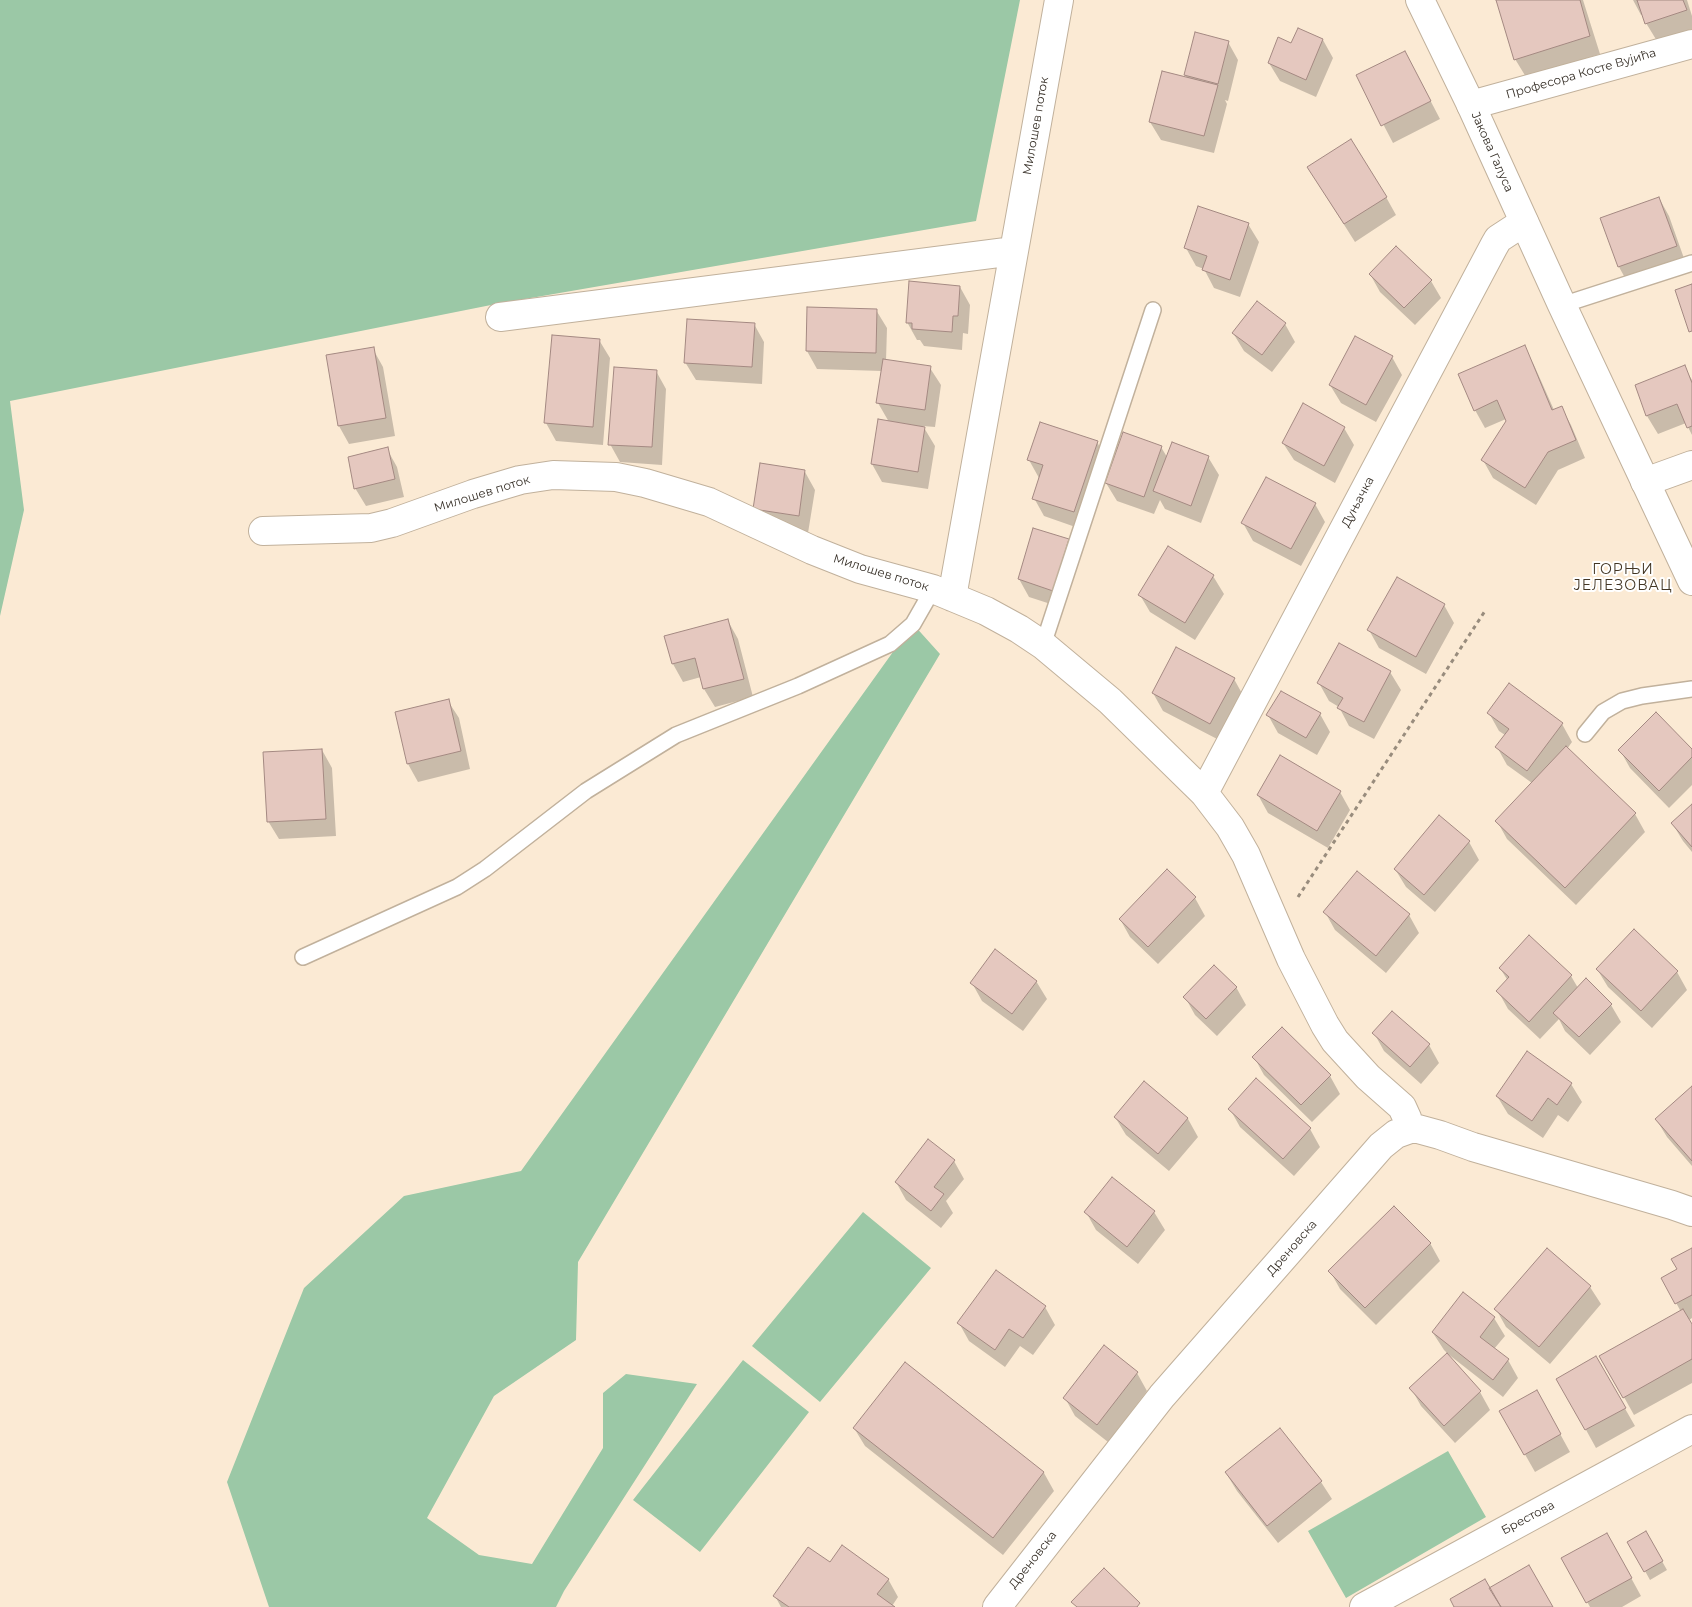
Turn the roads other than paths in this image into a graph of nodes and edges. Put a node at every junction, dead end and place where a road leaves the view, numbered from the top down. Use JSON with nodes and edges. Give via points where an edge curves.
{"nodes":[{"id":1,"x":1059,"y":0,"type":"edge"},
{"id":2,"x":1420,"y":0,"type":"edge"},
{"id":3,"x":1692,"y":44,"type":"edge"},
{"id":4,"x":1471,"y":105,"type":"junction"},
{"id":5,"x":1524,"y":222,"type":"junction"},
{"id":6,"x":1014,"y":251,"type":"junction"},
{"id":7,"x":1692,"y":262,"type":"edge"},
{"id":8,"x":1562,"y":305,"type":"junction"},
{"id":9,"x":1153,"y":310,"type":"dead end"},
{"id":10,"x":500,"y":317,"type":"dead end"},
{"id":11,"x":1692,"y":465,"type":"edge"},
{"id":12,"x":1645,"y":482,"type":"junction"},
{"id":13,"x":263,"y":531,"type":"dead end"},
{"id":14,"x":1692,"y":581,"type":"edge"},
{"id":15,"x":942,"y":593,"type":"junction"},
{"id":16,"x":1043,"y":645,"type":"junction"},
{"id":17,"x":1692,"y":690,"type":"edge"},
{"id":18,"x":1585,"y":734,"type":"dead end"},
{"id":19,"x":1204,"y":793,"type":"junction"},
{"id":20,"x":303,"y":957,"type":"dead end"},
{"id":21,"x":1410,"y":1129,"type":"junction"},
{"id":22,"x":1692,"y":1212,"type":"edge"},
{"id":23,"x":1692,"y":1429,"type":"edge"},
{"id":24,"x":997,"y":1607,"type":"edge"},
{"id":25,"x":1364,"y":1607,"type":"edge"}],
"edges":[{"from":1,"to":6,"type":"street","name":"Милошев поток"},
{"from":2,"to":4,"type":"street","name":"Јакова Галуса"},
{"from":3,"to":4,"type":"street","name":"Професора Косте Вујића"},
{"from":4,"to":5,"type":"street","name":"Јакова Галуса"},
{"from":5,"to":8,"type":"street","name":"Јакова Галуса"},
{"from":5,"to":19,"type":"street","name":"Дуњачка","via":[[1498,239],[1494,246]]},
{"from":6,"to":10,"type":"street"},
{"from":6,"to":15,"type":"street","name":"Милошев поток"},
{"from":7,"to":8,"type":"lane"},
{"from":8,"to":12,"type":"street","name":"Јакова Галуса"},
{"from":9,"to":16,"type":"lane"},
{"from":11,"to":12,"type":"street"},
{"from":12,"to":14,"type":"street","name":"Јакова Галуса"},
{"from":13,"to":15,"type":"street","name":"Милошев поток","via":[[371,528],[520,480],[553,475],[616,477],[709,502],[860,569]]},
{"from":15,"to":16,"type":"street","name":"Милошев поток","via":[[986,611]]},
{"from":15,"to":20,"type":"lane","via":[[890,644],[798,686],[676,735],[586,791],[486,869],[456,887]]},
{"from":16,"to":19,"type":"street","name":"Милошев поток","via":[[1110,701]]},
{"from":17,"to":18,"type":"lane","via":[[1622,701],[1603,712]]},
{"from":19,"to":21,"type":"street","name":"Милошев поток","via":[[1246,855],[1316,1010],[1335,1041],[1368,1077],[1402,1106]]},
{"from":21,"to":22,"type":"street","via":[[1440,1135]]},
{"from":21,"to":24,"type":"street","name":"Дреновска","via":[[1396,1134],[1381,1146],[1162,1396]]},
{"from":23,"to":25,"type":"street","name":"Брестова"}]}
